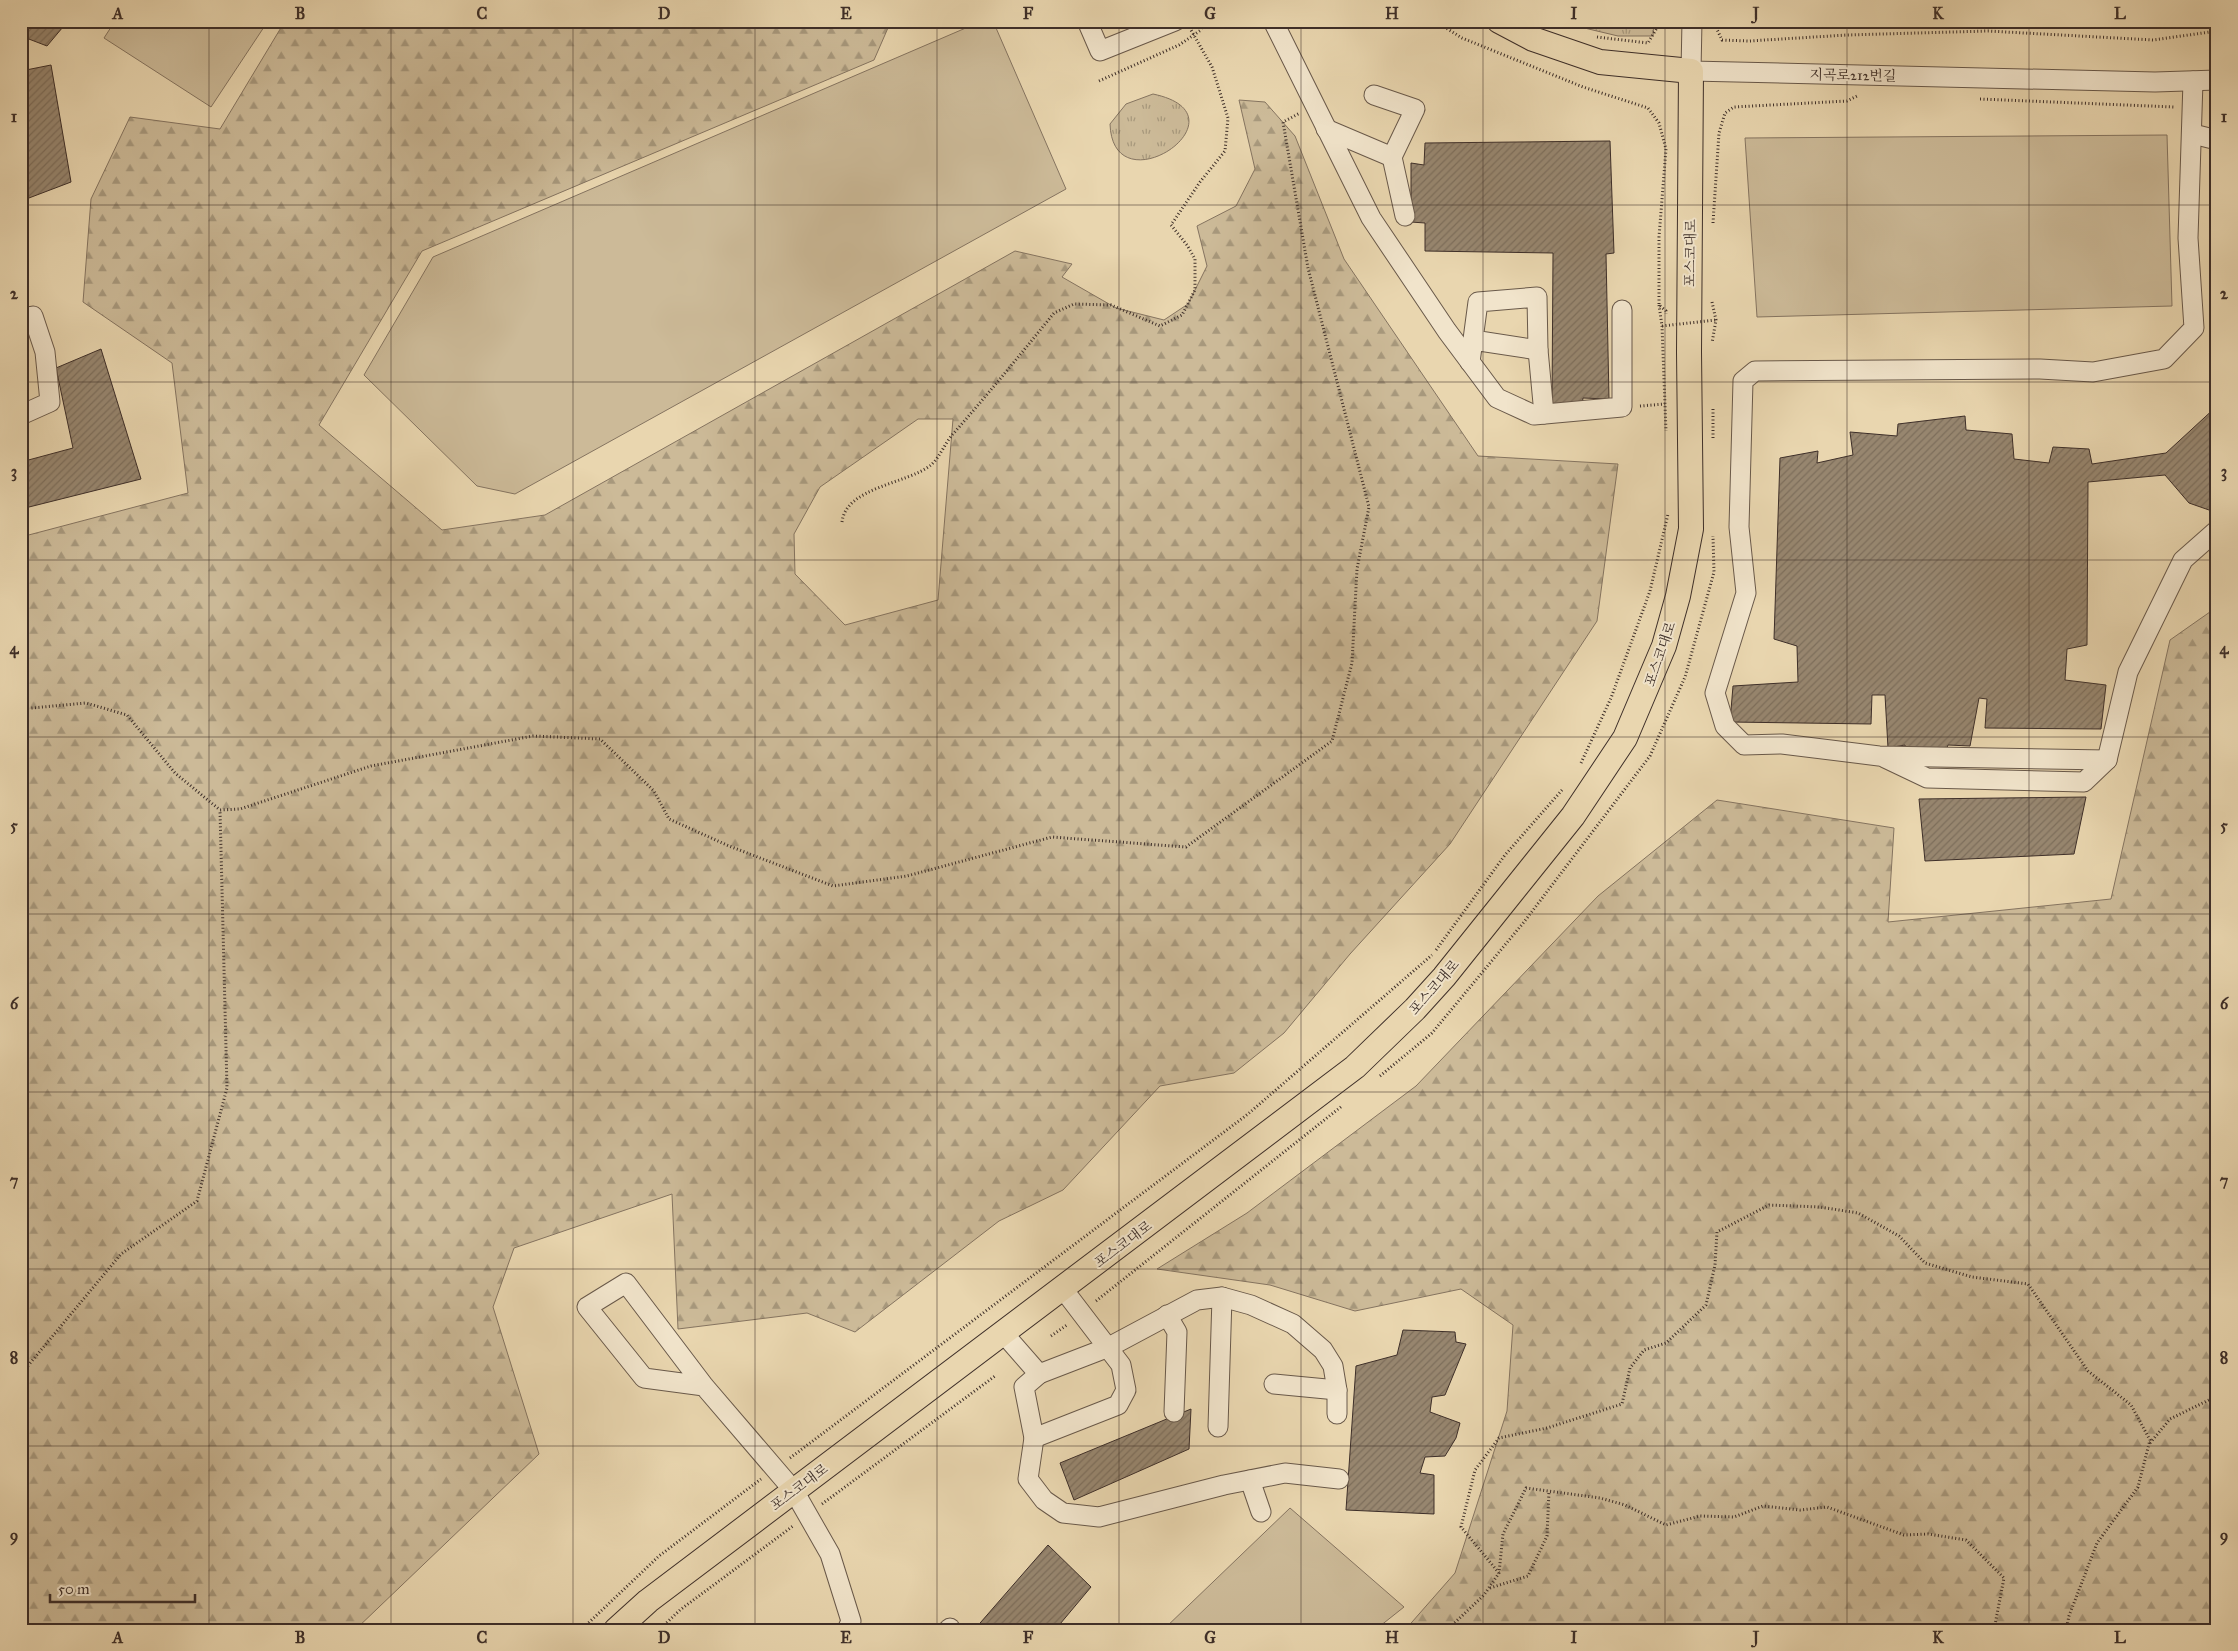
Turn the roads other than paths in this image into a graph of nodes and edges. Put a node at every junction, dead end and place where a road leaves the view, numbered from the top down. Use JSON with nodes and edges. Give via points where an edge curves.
{"nodes":[{"id":1,"x":1087,"y":21,"type":"edge"},
{"id":2,"x":1273,"y":21,"type":"edge"},
{"id":3,"x":1499,"y":21,"type":"edge"},
{"id":4,"x":1692,"y":21,"type":"edge"},
{"id":5,"x":1170,"y":24,"type":"edge"},
{"id":6,"x":1692,"y":71,"type":"junction"},
{"id":7,"x":2217,"y":80,"type":"edge"},
{"id":8,"x":2193,"y":81,"type":"junction"},
{"id":9,"x":1374,"y":95,"type":"dead end"},
{"id":10,"x":1326,"y":129,"type":"junction"},
{"id":11,"x":2193,"y":134,"type":"junction"},
{"id":12,"x":2217,"y":140,"type":"edge"},
{"id":13,"x":1392,"y":158,"type":"junction"},
{"id":14,"x":1405,"y":216,"type":"dead end"},
{"id":15,"x":1622,"y":310,"type":"dead end"},
{"id":16,"x":21,"y":318,"type":"edge"},
{"id":17,"x":1473,"y":340,"type":"junction"},
{"id":18,"x":1538,"y":350,"type":"junction"},
{"id":19,"x":1470,"y":362,"type":"junction"},
{"id":20,"x":1544,"y":414,"type":"junction"},
{"id":21,"x":21,"y":415,"type":"edge"},
{"id":22,"x":2217,"y":530,"type":"edge"},
{"id":23,"x":1063,"y":1289,"type":"junction"},
{"id":24,"x":1222,"y":1297,"type":"junction"},
{"id":25,"x":1167,"y":1315,"type":"junction"},
{"id":26,"x":1004,"y":1334,"type":"junction"},
{"id":27,"x":1109,"y":1347,"type":"junction"},
{"id":28,"x":1039,"y":1374,"type":"junction"},
{"id":29,"x":1274,"y":1384,"type":"dead end"},
{"id":30,"x":704,"y":1386,"type":"junction"},
{"id":31,"x":1337,"y":1390,"type":"junction"},
{"id":32,"x":1174,"y":1412,"type":"dead end"},
{"id":33,"x":1337,"y":1414,"type":"dead end"},
{"id":34,"x":1218,"y":1427,"type":"dead end"},
{"id":35,"x":1034,"y":1438,"type":"junction"},
{"id":36,"x":1339,"y":1479,"type":"dead end"},
{"id":37,"x":1250,"y":1480,"type":"junction"},
{"id":38,"x":794,"y":1492,"type":"junction"},
{"id":39,"x":1261,"y":1512,"type":"dead end"},
{"id":40,"x":616,"y":1630,"type":"edge"},
{"id":41,"x":848,"y":1630,"type":"edge"}],
"edges":[{"from":1,"to":5,"type":"street","via":[[1100,50]]},
{"from":2,"to":10,"type":"street"},
{"from":3,"to":6,"type":"main road","name":"지곡로212번길","via":[[1533,39],[1600,62]]},
{"from":4,"to":6,"type":"street","name":"포스코대로"},
{"from":6,"to":8,"type":"street","name":"지곡로212번길"},
{"from":6,"to":23,"type":"main road","name":"포스코대로","via":[[1691,529],[1671,622],[1652,678],[1625,738],[1573,816],[1444,977],[1398,1026],[1340,1080]]},
{"from":7,"to":8,"type":"street","name":"지곡로212번길"},
{"from":8,"to":11,"type":"street"},
{"from":9,"to":13,"type":"street","via":[[1415,109]]},
{"from":10,"to":13,"type":"street"},
{"from":10,"to":19,"type":"street","via":[[1371,218]]},
{"from":11,"to":12,"type":"street"},
{"from":11,"to":22,"type":"street","via":[[2188,238],[2194,328],[2164,359],[2093,372],[2040,369],[1755,371],[1743,381],[1741,551],[1746,593],[1715,693],[1724,726],[1744,745],[1782,744],[1879,756],[2107,760],[2128,672],[2183,560]]},
{"from":13,"to":14,"type":"street"},
{"from":15,"to":20,"type":"street","via":[[1622,407]]},
{"from":16,"to":21,"type":"street","via":[[33,316],[46,352],[50,402]]},
{"from":17,"to":18,"type":"street"},
{"from":17,"to":18,"type":"street","via":[[1478,302],[1537,297]]},
{"from":17,"to":19,"type":"street"},
{"from":18,"to":20,"type":"street"},
{"from":19,"to":20,"type":"street","via":[[1496,398],[1534,415]]},
{"from":23,"to":26,"type":"main road","name":"포스코대로"},
{"from":23,"to":27,"type":"street"},
{"from":24,"to":25,"type":"street","via":[[1197,1300]]},
{"from":24,"to":31,"type":"street","via":[[1251,1305],[1293,1324],[1323,1350],[1333,1366]]},
{"from":24,"to":34,"type":"street"},
{"from":25,"to":27,"type":"street"},
{"from":25,"to":32,"type":"street","via":[[1177,1332]]},
{"from":26,"to":28,"type":"street"},
{"from":26,"to":38,"type":"main road","name":"포스코대로"},
{"from":27,"to":28,"type":"street"},
{"from":27,"to":35,"type":"street","via":[[1121,1365],[1126,1390],[1118,1405]]},
{"from":28,"to":35,"type":"street","via":[[1024,1387]]},
{"from":29,"to":31,"type":"street"},
{"from":30,"to":30,"type":"street","via":[[626,1283],[587,1307],[644,1378]]},
{"from":30,"to":38,"type":"street"},
{"from":31,"to":33,"type":"street"},
{"from":35,"to":37,"type":"street","via":[[1028,1479],[1044,1500],[1063,1512],[1099,1517]]},
{"from":36,"to":37,"type":"street","via":[[1285,1473]]},
{"from":37,"to":39,"type":"street"},
{"from":38,"to":40,"type":"main road","name":"포스코대로","via":[[648,1601]]},
{"from":38,"to":41,"type":"street","via":[[830,1554],[851,1621]]}]}
